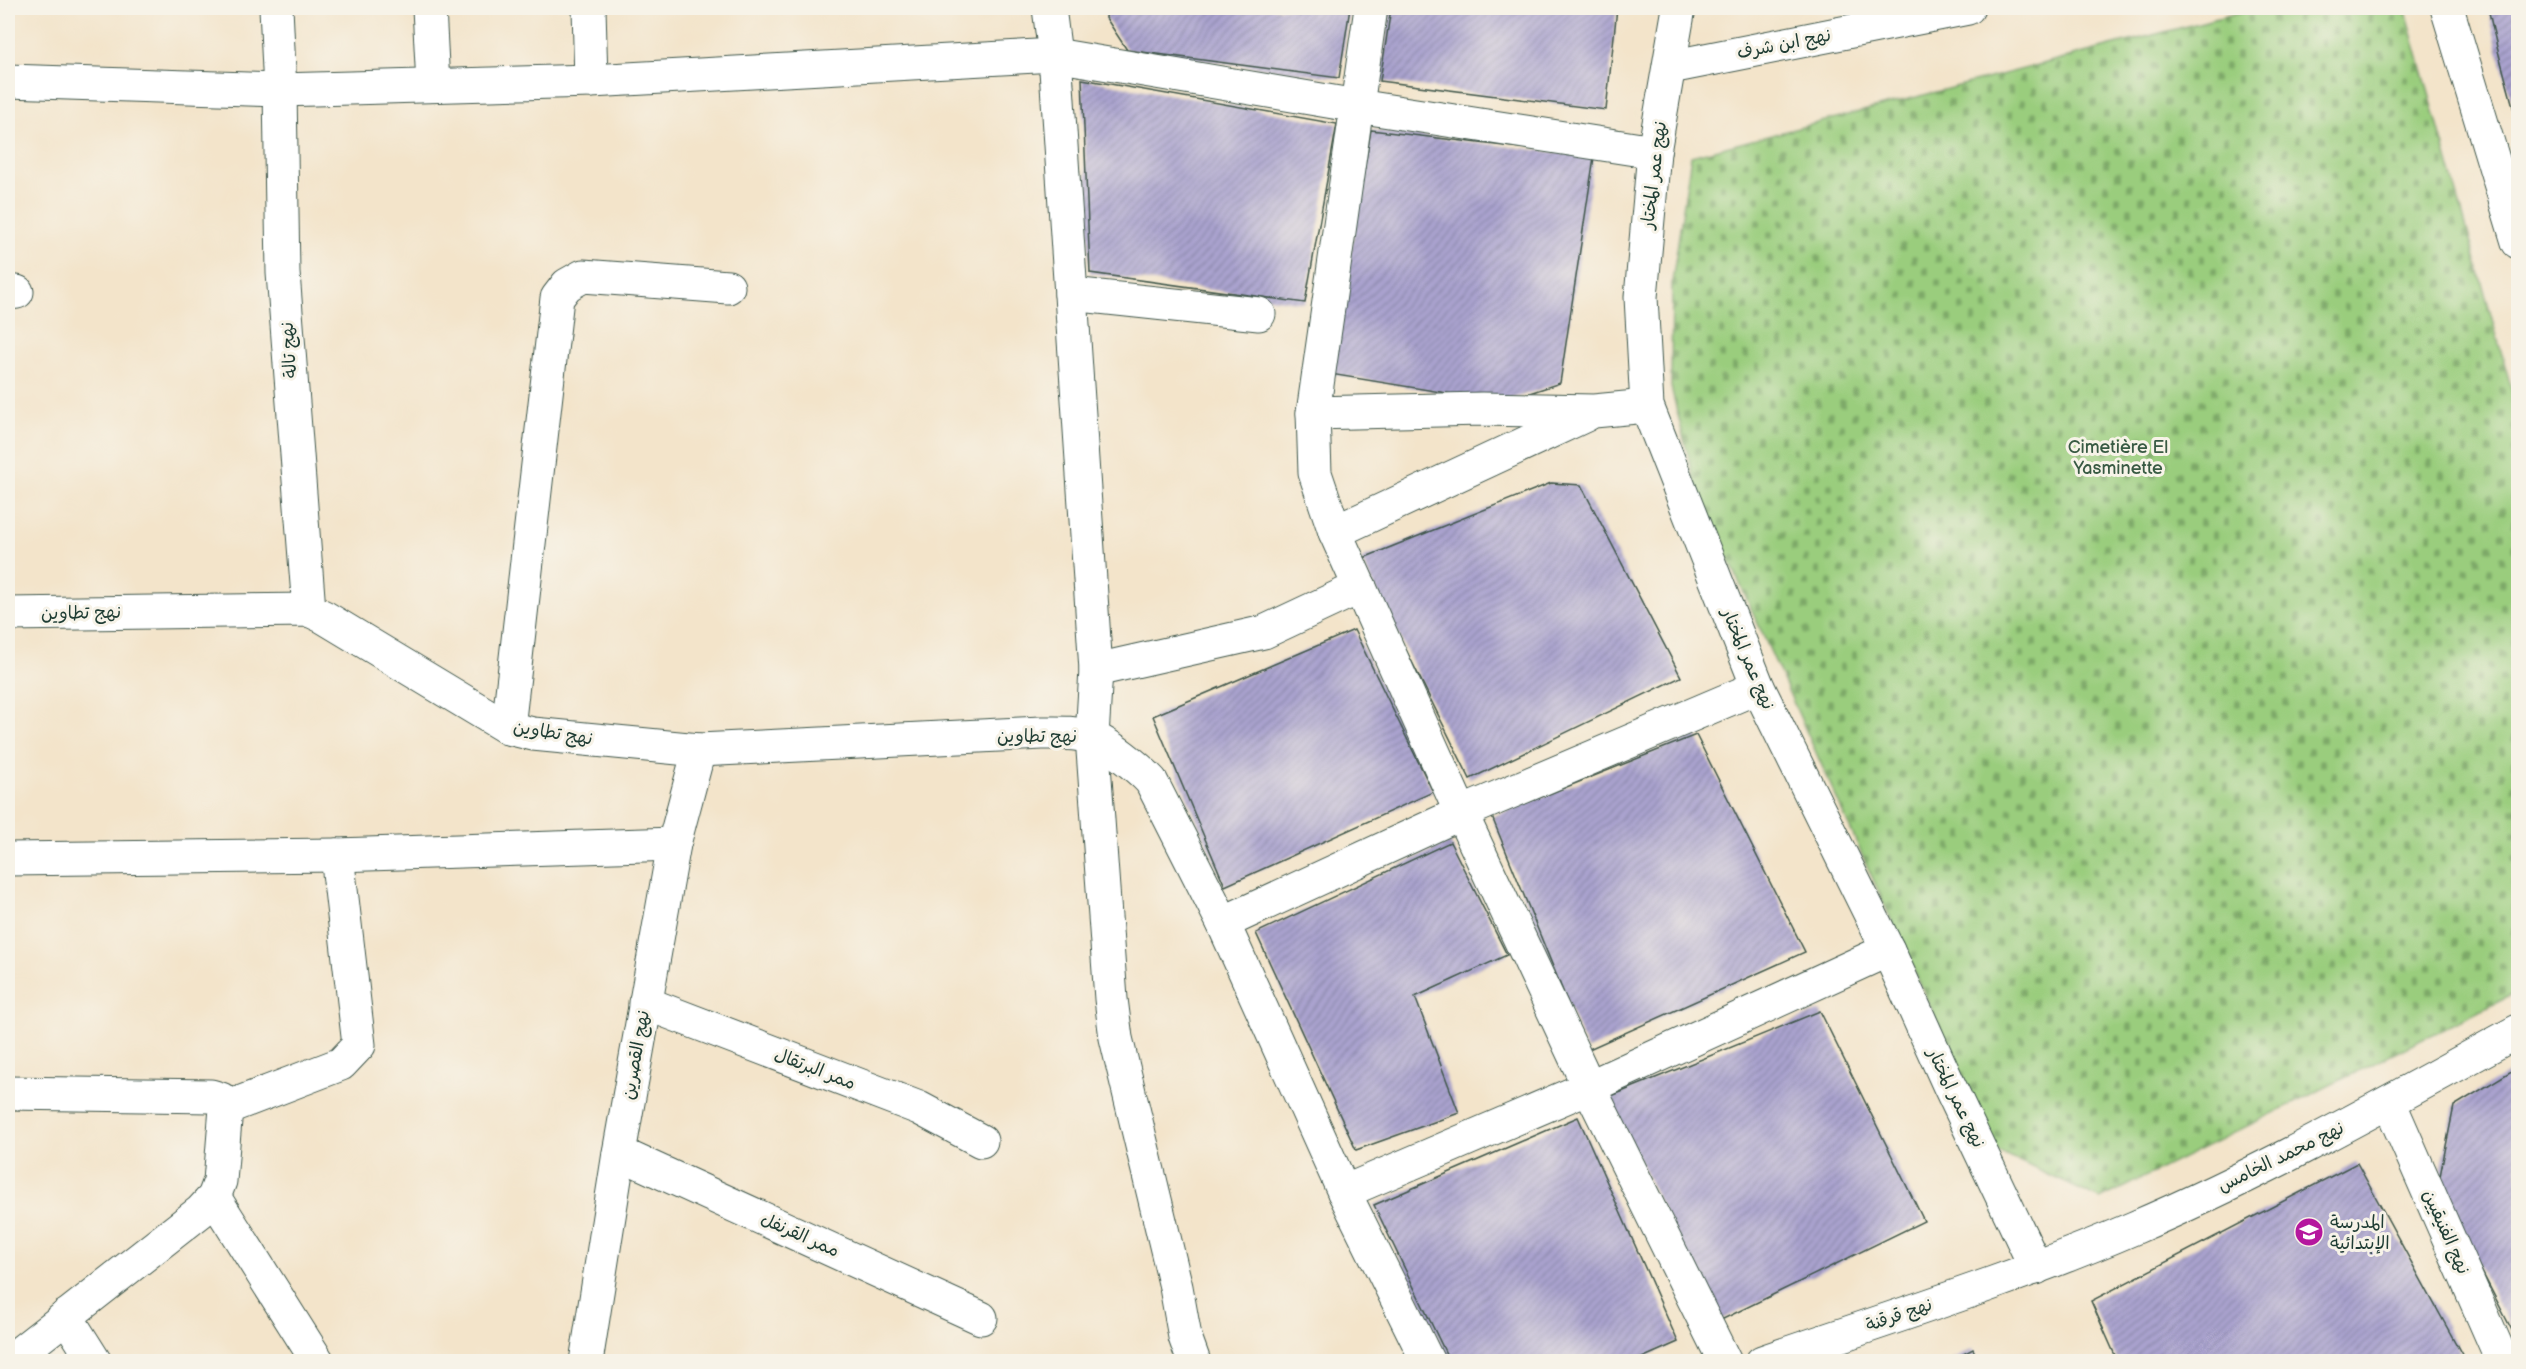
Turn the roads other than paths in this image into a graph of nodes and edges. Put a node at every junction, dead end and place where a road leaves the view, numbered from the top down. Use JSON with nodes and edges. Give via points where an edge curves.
{"nodes":[{"id":1,"x":276,"y":8,"type":"edge"},
{"id":2,"x":429,"y":8,"type":"edge"},
{"id":3,"x":589,"y":8,"type":"edge"},
{"id":4,"x":1049,"y":8,"type":"edge"},
{"id":5,"x":1371,"y":8,"type":"edge"},
{"id":6,"x":1679,"y":8,"type":"edge"},
{"id":7,"x":1968,"y":8,"type":"edge"},
{"id":8,"x":2447,"y":8,"type":"edge"},
{"id":9,"x":1055,"y":55,"type":"junction"},
{"id":10,"x":1670,"y":67,"type":"junction"},
{"id":11,"x":8,"y":81,"type":"edge"},
{"id":12,"x":591,"y":81,"type":"junction"},
{"id":13,"x":433,"y":85,"type":"junction"},
{"id":14,"x":280,"y":90,"type":"junction"},
{"id":15,"x":1357,"y":106,"type":"junction"},
{"id":16,"x":1654,"y":152,"type":"junction"},
{"id":17,"x":2518,"y":242,"type":"edge"},
{"id":18,"x":728,"y":287,"type":"dead end"},
{"id":19,"x":1071,"y":294,"type":"junction"},
{"id":20,"x":1259,"y":314,"type":"dead end"},
{"id":21,"x":1647,"y":406,"type":"junction"},
{"id":22,"x":1594,"y":411,"type":"junction"},
{"id":23,"x":1313,"y":413,"type":"junction"},
{"id":24,"x":1335,"y":532,"type":"junction"},
{"id":25,"x":1360,"y":587,"type":"junction"},
{"id":26,"x":309,"y":610,"type":"junction"},
{"id":27,"x":8,"y":614,"type":"edge"},
{"id":28,"x":1096,"y":670,"type":"junction"},
{"id":29,"x":1758,"y":687,"type":"junction"},
{"id":30,"x":508,"y":728,"type":"junction"},
{"id":31,"x":1092,"y":737,"type":"junction"},
{"id":32,"x":699,"y":750,"type":"junction"},
{"id":33,"x":1461,"y":813,"type":"junction"},
{"id":34,"x":674,"y":844,"type":"junction"},
{"id":35,"x":337,"y":855,"type":"junction"},
{"id":36,"x":8,"y":859,"type":"edge"},
{"id":37,"x":1223,"y":923,"type":"junction"},
{"id":38,"x":1888,"y":950,"type":"junction"},
{"id":39,"x":645,"y":1003,"type":"junction"},
{"id":40,"x":2518,"y":1031,"type":"edge"},
{"id":41,"x":1589,"y":1087,"type":"junction"},
{"id":42,"x":8,"y":1094,"type":"edge"},
{"id":43,"x":2389,"y":1102,"type":"junction"},
{"id":44,"x":226,"y":1108,"type":"junction"},
{"id":45,"x":981,"y":1141,"type":"dead end"},
{"id":46,"x":619,"y":1153,"type":"junction"},
{"id":47,"x":1344,"y":1192,"type":"junction"},
{"id":48,"x":214,"y":1197,"type":"junction"},
{"id":49,"x":2037,"y":1268,"type":"junction"},
{"id":50,"x":66,"y":1316,"type":"junction"},
{"id":51,"x":981,"y":1318,"type":"dead end"},
{"id":52,"x":8,"y":1362,"type":"edge"},
{"id":53,"x":94,"y":1362,"type":"edge"},
{"id":54,"x":318,"y":1362,"type":"edge"},
{"id":55,"x":586,"y":1362,"type":"edge"},
{"id":56,"x":1194,"y":1362,"type":"edge"},
{"id":57,"x":1428,"y":1362,"type":"edge"},
{"id":58,"x":1725,"y":1362,"type":"edge"},
{"id":59,"x":1762,"y":1362,"type":"edge"},
{"id":60,"x":2503,"y":1362,"type":"edge"}],
"edges":[{"from":1,"to":14,"type":"street","name":"نهج تالة"},
{"from":2,"to":13,"type":"street"},
{"from":3,"to":12,"type":"street"},
{"from":4,"to":9,"type":"street"},
{"from":5,"to":15,"type":"street"},
{"from":6,"to":10,"type":"street","name":"نهج عمر المختار"},
{"from":7,"to":10,"type":"street","name":"نهج ابن شرف"},
{"from":8,"to":17,"type":"street"},
{"from":9,"to":12,"type":"street"},
{"from":9,"to":15,"type":"street"},
{"from":9,"to":19,"type":"street"},
{"from":10,"to":16,"type":"street","name":"نهج عمر المختار"},
{"from":11,"to":14,"type":"street"},
{"from":12,"to":13,"type":"street"},
{"from":13,"to":14,"type":"street"},
{"from":14,"to":26,"type":"street","name":"نهج تالة","via":[[283,273]]},
{"from":15,"to":16,"type":"street"},
{"from":15,"to":23,"type":"street"},
{"from":16,"to":21,"type":"street","name":"نهج عمر المختار","via":[[1641,297]]},
{"from":18,"to":30,"type":"street","via":[[583,276],[567,285],[557,298]]},
{"from":19,"to":20,"type":"street"},
{"from":19,"to":28,"type":"street"},
{"from":21,"to":22,"type":"street"},
{"from":21,"to":29,"type":"street","name":"نهج عمر المختار"},
{"from":22,"to":23,"type":"street"},
{"from":22,"to":24,"type":"street"},
{"from":23,"to":24,"type":"street","via":[[1315,473]]},
{"from":24,"to":25,"type":"street"},
{"from":25,"to":28,"type":"street","via":[[1264,632]]},
{"from":25,"to":33,"type":"street"},
{"from":26,"to":27,"type":"street","name":"نهج تطاوين"},
{"from":26,"to":30,"type":"street","name":"نهج تطاوين"},
{"from":28,"to":31,"type":"street"},
{"from":29,"to":33,"type":"street"},
{"from":29,"to":38,"type":"street","name":"نهج عمر المختار"},
{"from":30,"to":32,"type":"street","name":"نهج تطاوين","via":[[533,734]]},
{"from":31,"to":32,"type":"street","name":"نهج تطاوين","via":[[1042,733]]},
{"from":31,"to":37,"type":"street","via":[[1140,769],[1151,781]]},
{"from":31,"to":56,"type":"street","via":[[1116,1038]]},
{"from":32,"to":34,"type":"street","name":"نهج القصرين"},
{"from":33,"to":37,"type":"street"},
{"from":33,"to":41,"type":"street"},
{"from":34,"to":35,"type":"street"},
{"from":34,"to":39,"type":"street","name":"نهج القصرين"},
{"from":35,"to":36,"type":"street"},
{"from":35,"to":44,"type":"street","via":[[359,1044],[341,1064]]},
{"from":37,"to":47,"type":"street"},
{"from":38,"to":41,"type":"street"},
{"from":38,"to":49,"type":"street","name":"نهج عمر المختار"},
{"from":39,"to":45,"type":"street","name":"ممر البرتقال","via":[[919,1108]]},
{"from":39,"to":46,"type":"street","name":"نهج القصرين"},
{"from":40,"to":43,"type":"street","name":"نهج محمد الخامس"},
{"from":41,"to":47,"type":"street"},
{"from":41,"to":58,"type":"street"},
{"from":42,"to":44,"type":"street","via":[[212,1096],[221,1099]]},
{"from":43,"to":49,"type":"street","name":"نهج محمد الخامس","via":[[2316,1142]]},
{"from":43,"to":60,"type":"street","name":"نهج الفنيقيين"},
{"from":44,"to":48,"type":"street","via":[[220,1181]]},
{"from":46,"to":51,"type":"street","name":"ممر القرنفل"},
{"from":46,"to":55,"type":"street","name":"نهج القصرين"},
{"from":47,"to":57,"type":"street"},
{"from":48,"to":50,"type":"street"},
{"from":48,"to":54,"type":"street"},
{"from":49,"to":59,"type":"street","name":"نهج قرقنة"},
{"from":50,"to":52,"type":"street"},
{"from":50,"to":53,"type":"street"}]}
